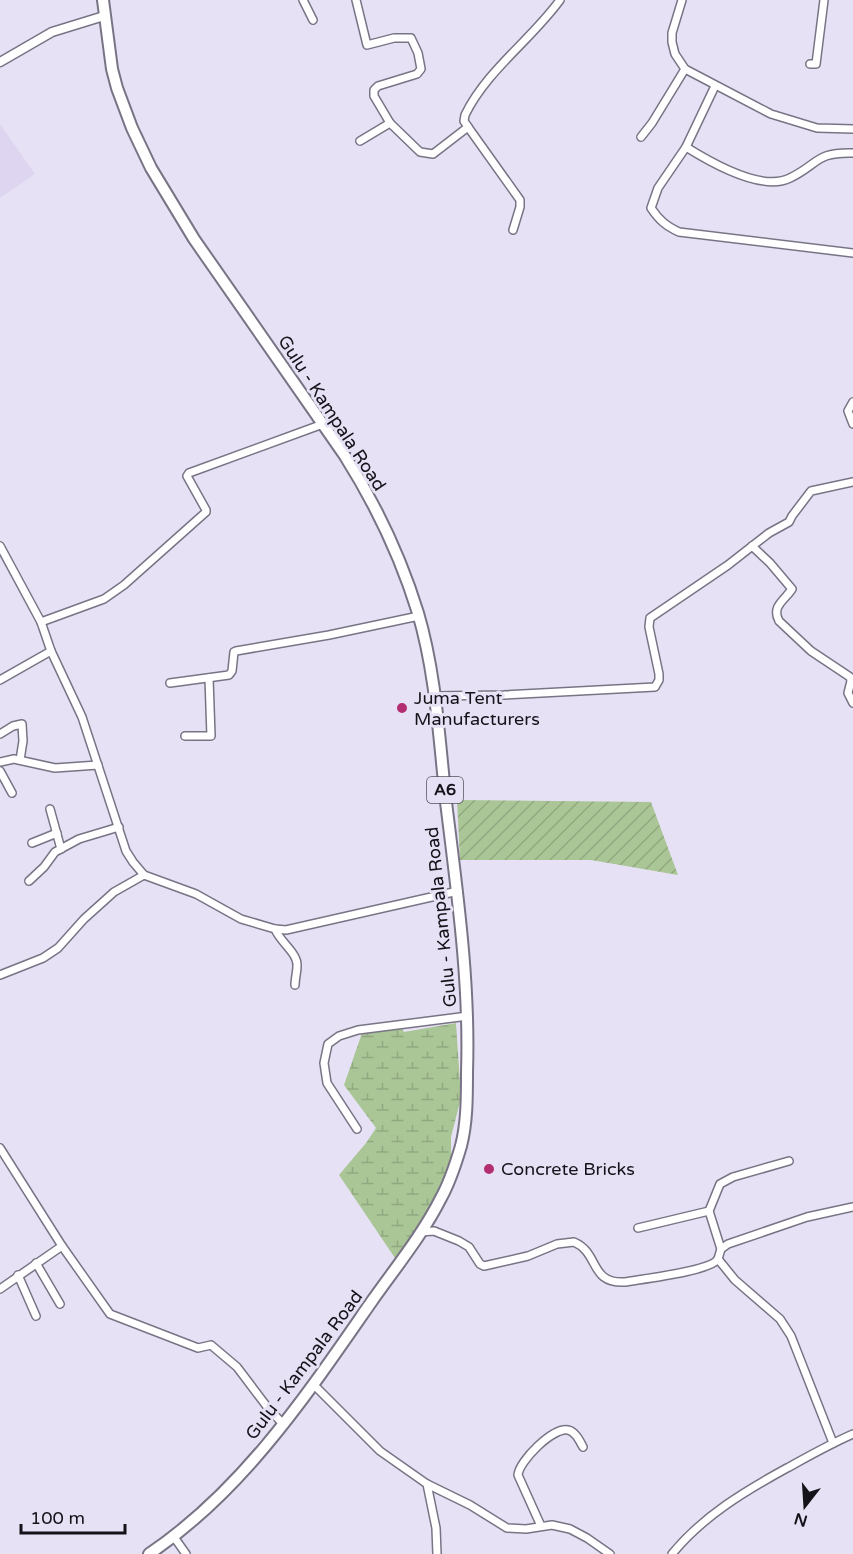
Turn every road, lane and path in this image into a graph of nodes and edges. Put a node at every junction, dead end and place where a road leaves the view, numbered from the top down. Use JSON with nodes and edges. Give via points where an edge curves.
{"nodes":[{"id":1,"x":103,"y":0,"type":"edge"},
{"id":2,"x":303,"y":0,"type":"edge"},
{"id":3,"x":357,"y":0,"type":"edge"},
{"id":4,"x":560,"y":0,"type":"edge"},
{"id":5,"x":682,"y":0,"type":"edge"},
{"id":6,"x":824,"y":0,"type":"edge"},
{"id":7,"x":104,"y":16,"type":"junction"},
{"id":8,"x":313,"y":20,"type":"dead end"},
{"id":9,"x":0,"y":62,"type":"edge"},
{"id":10,"x":810,"y":64,"type":"dead end"},
{"id":11,"x":685,"y":69,"type":"junction"},
{"id":12,"x":715,"y":86,"type":"junction"},
{"id":13,"x":390,"y":123,"type":"junction"},
{"id":14,"x":468,"y":127,"type":"junction"},
{"id":15,"x":853,"y":129,"type":"edge"},
{"id":16,"x":641,"y":137,"type":"dead end"},
{"id":17,"x":360,"y":141,"type":"dead end"},
{"id":18,"x":686,"y":147,"type":"junction"},
{"id":19,"x":853,"y":153,"type":"edge"},
{"id":20,"x":513,"y":230,"type":"dead end"},
{"id":21,"x":853,"y":253,"type":"edge"},
{"id":22,"x":853,"y":402,"type":"edge"},
{"id":23,"x":322,"y":424,"type":"junction"},
{"id":24,"x":853,"y":424,"type":"edge"},
{"id":25,"x":853,"y":482,"type":"edge"},
{"id":26,"x":0,"y":546,"type":"edge"},
{"id":27,"x":752,"y":546,"type":"junction"},
{"id":28,"x":419,"y":616,"type":"junction"},
{"id":29,"x":41,"y":622,"type":"junction"},
{"id":30,"x":51,"y":651,"type":"junction"},
{"id":31,"x":209,"y":678,"type":"junction"},
{"id":32,"x":0,"y":680,"type":"edge"},
{"id":33,"x":170,"y":683,"type":"dead end"},
{"id":34,"x":436,"y":696,"type":"junction"},
{"id":35,"x":853,"y":703,"type":"edge"},
{"id":36,"x":0,"y":733,"type":"edge"},
{"id":37,"x":185,"y":736,"type":"dead end"},
{"id":38,"x":20,"y":760,"type":"junction"},
{"id":39,"x":0,"y":762,"type":"edge"},
{"id":40,"x":98,"y":765,"type":"junction"},
{"id":41,"x":0,"y":771,"type":"edge"},
{"id":42,"x":12,"y":793,"type":"dead end"},
{"id":43,"x":50,"y":809,"type":"dead end"},
{"id":44,"x":119,"y":827,"type":"junction"},
{"id":45,"x":57,"y":833,"type":"junction"},
{"id":46,"x":32,"y":843,"type":"dead end"},
{"id":47,"x":61,"y":849,"type":"junction"},
{"id":48,"x":144,"y":875,"type":"junction"},
{"id":49,"x":29,"y":881,"type":"dead end"},
{"id":50,"x":458,"y":891,"type":"junction"},
{"id":51,"x":275,"y":929,"type":"junction"},
{"id":52,"x":0,"y":975,"type":"edge"},
{"id":53,"x":295,"y":985,"type":"dead end"},
{"id":54,"x":468,"y":1016,"type":"junction"},
{"id":55,"x":357,"y":1130,"type":"dead end"},
{"id":56,"x":0,"y":1148,"type":"edge"},
{"id":57,"x":789,"y":1161,"type":"dead end"},
{"id":58,"x":853,"y":1206,"type":"edge"},
{"id":59,"x":709,"y":1210,"type":"junction"},
{"id":60,"x":638,"y":1228,"type":"dead end"},
{"id":61,"x":420,"y":1233,"type":"junction"},
{"id":62,"x":62,"y":1246,"type":"junction"},
{"id":63,"x":721,"y":1249,"type":"junction"},
{"id":64,"x":718,"y":1259,"type":"junction"},
{"id":65,"x":36,"y":1263,"type":"junction"},
{"id":66,"x":18,"y":1275,"type":"junction"},
{"id":67,"x":0,"y":1289,"type":"edge"},
{"id":68,"x":60,"y":1304,"type":"dead end"},
{"id":69,"x":36,"y":1316,"type":"dead end"},
{"id":70,"x":314,"y":1385,"type":"junction"},
{"id":71,"x":284,"y":1425,"type":"junction"},
{"id":72,"x":853,"y":1434,"type":"edge"},
{"id":73,"x":833,"y":1443,"type":"junction"},
{"id":74,"x":583,"y":1447,"type":"dead end"},
{"id":75,"x":426,"y":1484,"type":"junction"},
{"id":76,"x":541,"y":1526,"type":"junction"},
{"id":77,"x":174,"y":1537,"type":"junction"},
{"id":78,"x":437,"y":1541,"type":"junction"},
{"id":79,"x":149,"y":1554,"type":"edge"},
{"id":80,"x":186,"y":1554,"type":"edge"},
{"id":81,"x":437,"y":1554,"type":"edge"},
{"id":82,"x":444,"y":1554,"type":"edge"},
{"id":83,"x":610,"y":1554,"type":"edge"},
{"id":84,"x":672,"y":1554,"type":"edge"}],
"edges":[{"from":1,"to":7,"type":"main road","name":"Gulu - Kampala Road","number":"A6"},
{"from":2,"to":8,"type":"street"},
{"from":3,"to":13,"type":"street","via":[[367,45],[406,37],[411,38],[418,53],[419,73],[374,90]]},
{"from":4,"to":14,"type":"street","via":[[486,83],[465,115]]},
{"from":5,"to":11,"type":"street","via":[[672,42]]},
{"from":6,"to":10,"type":"street","via":[[816,64]]},
{"from":7,"to":9,"type":"street","via":[[52,32]]},
{"from":7,"to":23,"type":"main road","name":"Gulu - Kampala Road","number":"A6","via":[[117,88],[151,168],[194,239]]},
{"from":11,"to":12,"type":"street"},
{"from":11,"to":16,"type":"street"},
{"from":12,"to":15,"type":"street","via":[[771,114],[817,128]]},
{"from":12,"to":18,"type":"street"},
{"from":13,"to":14,"type":"street","via":[[426,154],[433,154]]},
{"from":13,"to":17,"type":"street"},
{"from":14,"to":20,"type":"street","via":[[520,200]]},
{"from":18,"to":19,"type":"street","via":[[707,160],[765,182],[791,177],[827,154]]},
{"from":18,"to":21,"type":"street","via":[[658,188],[651,208],[666,226],[679,232]]},
{"from":22,"to":24,"type":"street","via":[[848,411]]},
{"from":23,"to":28,"type":"main road","name":"Gulu - Kampala Road","number":"A6","via":[[363,484],[393,544]]},
{"from":23,"to":29,"type":"street","via":[[190,472],[187,476],[206,512],[104,599]]},
{"from":25,"to":27,"type":"street","via":[[811,491],[789,522]]},
{"from":26,"to":29,"type":"street"},
{"from":27,"to":34,"type":"street","via":[[729,566],[650,618],[659,674],[655,687]]},
{"from":27,"to":35,"type":"street","via":[[792,589],[778,604],[779,621],[811,651],[850,677],[848,693]]},
{"from":28,"to":31,"type":"street","via":[[236,651],[230,674]]},
{"from":28,"to":34,"type":"main road","name":"Gulu - Kampala Road","number":"A6"},
{"from":29,"to":30,"type":"street"},
{"from":30,"to":32,"type":"street"},
{"from":30,"to":40,"type":"street","via":[[82,717]]},
{"from":31,"to":33,"type":"street"},
{"from":31,"to":37,"type":"street","via":[[211,736]]},
{"from":34,"to":50,"type":"main road","name":"Gulu - Kampala Road","number":"A6"},
{"from":36,"to":38,"type":"street","via":[[22,724]]},
{"from":38,"to":39,"type":"street"},
{"from":38,"to":40,"type":"street","via":[[55,768]]},
{"from":40,"to":44,"type":"street"},
{"from":41,"to":42,"type":"street"},
{"from":43,"to":45,"type":"street"},
{"from":44,"to":47,"type":"street"},
{"from":44,"to":48,"type":"street","via":[[126,850]]},
{"from":45,"to":46,"type":"street"},
{"from":45,"to":47,"type":"street"},
{"from":47,"to":49,"type":"street"},
{"from":48,"to":51,"type":"street","via":[[196,894],[241,919]]},
{"from":48,"to":52,"type":"street","via":[[114,892],[58,948]]},
{"from":50,"to":51,"type":"street","via":[[286,930]]},
{"from":50,"to":54,"type":"main road","name":"Gulu - Kampala Road","number":"A6"},
{"from":51,"to":53,"type":"street","via":[[298,964]]},
{"from":54,"to":55,"type":"street","via":[[358,1030],[328,1044],[324,1063],[327,1083]]},
{"from":54,"to":61,"type":"main road","name":"Gulu - Kampala Road","number":"A6","via":[[462,1142],[442,1198]]},
{"from":56,"to":62,"type":"street"},
{"from":57,"to":59,"type":"street","via":[[725,1180]]},
{"from":58,"to":63,"type":"street","via":[[807,1217]]},
{"from":59,"to":60,"type":"street"},
{"from":59,"to":63,"type":"street"},
{"from":61,"to":64,"type":"street","via":[[434,1231],[459,1241],[484,1266],[574,1242],[610,1281],[699,1269]]},
{"from":61,"to":70,"type":"main road","name":"Gulu - Kampala Road","number":"A6"},
{"from":62,"to":65,"type":"street"},
{"from":62,"to":71,"type":"street","via":[[110,1314],[198,1348],[211,1345],[237,1367]]},
{"from":63,"to":64,"type":"street"},
{"from":64,"to":73,"type":"street","via":[[735,1280],[780,1319],[792,1336]]},
{"from":65,"to":66,"type":"street"},
{"from":65,"to":68,"type":"street"},
{"from":66,"to":67,"type":"street"},
{"from":66,"to":69,"type":"street"},
{"from":70,"to":71,"type":"main road","name":"Gulu - Kampala Road","number":"A6"},
{"from":70,"to":75,"type":"street","via":[[380,1451]]},
{"from":71,"to":77,"type":"main road","name":"Gulu - Kampala Road","number":"A6","via":[[220,1497]]},
{"from":72,"to":73,"type":"street"},
{"from":73,"to":84,"type":"street","via":[[749,1490],[695,1530]]},
{"from":74,"to":76,"type":"street","via":[[572,1431],[564,1429],[536,1448],[519,1468],[518,1475]]},
{"from":75,"to":76,"type":"street","via":[[507,1527]]},
{"from":75,"to":78,"type":"street"},
{"from":76,"to":83,"type":"street","via":[[570,1529]]},
{"from":77,"to":79,"type":"main road","name":"Gulu - Kampala Road","number":"A6"},
{"from":77,"to":80,"type":"street"},
{"from":78,"to":81,"type":"street"},
{"from":78,"to":82,"type":"street"}]}
